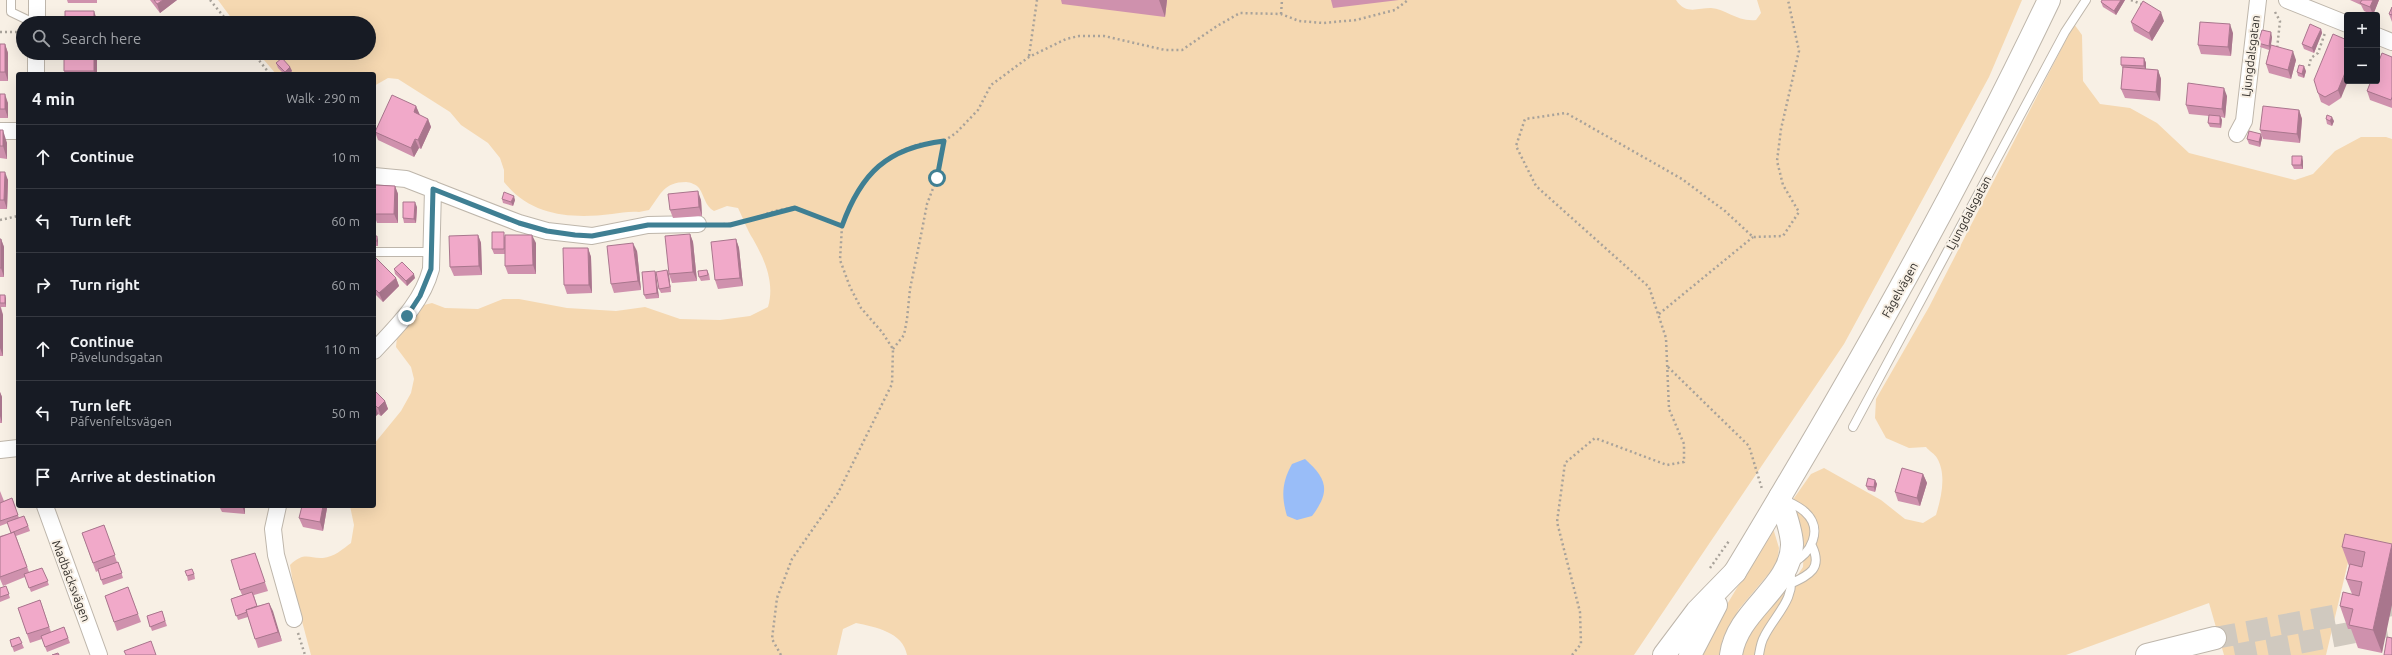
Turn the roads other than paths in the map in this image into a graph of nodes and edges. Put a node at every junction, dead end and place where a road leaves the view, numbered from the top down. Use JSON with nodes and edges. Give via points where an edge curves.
{"nodes":[{"id":1,"x":11,"y":0,"type":"edge"},
{"id":2,"x":37,"y":0,"type":"edge"},
{"id":3,"x":2049,"y":0,"type":"edge"},
{"id":4,"x":2086,"y":0,"type":"edge"},
{"id":5,"x":2258,"y":0,"type":"edge"},
{"id":6,"x":2287,"y":0,"type":"edge"},
{"id":7,"x":19,"y":16,"type":"edge"},
{"id":8,"x":36,"y":16,"type":"edge"},
{"id":9,"x":2344,"y":23,"type":"edge"},
{"id":10,"x":2380,"y":37,"type":"edge"},
{"id":11,"x":2392,"y":42,"type":"edge"},
{"id":12,"x":36,"y":60,"type":"edge"},
{"id":13,"x":36,"y":72,"type":"edge"},
{"id":14,"x":0,"y":131,"type":"edge"},
{"id":15,"x":16,"y":131,"type":"edge"},
{"id":16,"x":2237,"y":134,"type":"dead end"},
{"id":17,"x":376,"y":176,"type":"edge"},
{"id":18,"x":433,"y":189,"type":"junction"},
{"id":19,"x":698,"y":224,"type":"road end"},
{"id":20,"x":376,"y":252,"type":"edge"},
{"id":21,"x":431,"y":252,"type":"junction"},
{"id":22,"x":376,"y":349,"type":"edge"},
{"id":23,"x":1853,"y":427,"type":"dead end"},
{"id":24,"x":16,"y":448,"type":"edge"},
{"id":25,"x":0,"y":450,"type":"edge"},
{"id":26,"x":1772,"y":495,"type":"junction"},
{"id":27,"x":46,"y":508,"type":"edge"},
{"id":28,"x":278,"y":508,"type":"edge"},
{"id":29,"x":1812,"y":546,"type":"junction"},
{"id":30,"x":1735,"y":572,"type":"junction"},
{"id":31,"x":1789,"y":574,"type":"junction"},
{"id":32,"x":294,"y":619,"type":"road end"},
{"id":33,"x":2215,"y":638,"type":"tunnel mouth"},
{"id":34,"x":99,"y":655,"type":"edge"},
{"id":35,"x":1664,"y":655,"type":"edge"},
{"id":36,"x":1690,"y":655,"type":"edge"},
{"id":37,"x":1731,"y":655,"type":"edge"},
{"id":38,"x":1759,"y":655,"type":"edge"},
{"id":39,"x":2147,"y":655,"type":"edge"}],
"edges":[{"from":1,"to":7,"type":"lane","via":[[10,12]]},
{"from":2,"to":8,"type":"street"},
{"from":3,"to":26,"type":"main road","name":"Fågelvägen","via":[[1917,260]]},
{"from":4,"to":23,"type":"lane","name":"Ljungdalsgatan","via":[[2065,32]]},
{"from":5,"to":16,"type":"street","name":"Ljungdalsgatan","via":[[2244,122]]},
{"from":6,"to":9,"type":"street"},
{"from":10,"to":11,"type":"street"},
{"from":12,"to":13,"type":"street"},
{"from":14,"to":15,"type":"street"},
{"from":17,"to":18,"type":"street","via":[[406,179]]},
{"from":18,"to":19,"type":"street","via":[[519,223],[575,235],[592,236],[648,225]]},
{"from":18,"to":21,"type":"street"},
{"from":20,"to":21,"type":"lane"},
{"from":21,"to":22,"type":"street","via":[[428,280],[414,306]]},
{"from":24,"to":25,"type":"street"},
{"from":26,"to":29,"type":"lane","via":[[1805,511],[1811,519],[1814,532]]},
{"from":26,"to":30,"type":"main road","name":"Fågelvägen"},
{"from":26,"to":31,"type":"main road","via":[[1792,544]]},
{"from":27,"to":34,"type":"street","name":"Madbäcksvägen"},
{"from":28,"to":32,"type":"street","via":[[273,529],[276,554]]},
{"from":29,"to":31,"type":"lane"},
{"from":29,"to":31,"type":"lane","via":[[1817,556],[1816,565],[1810,573]]},
{"from":30,"to":35,"type":"main road","via":[[1697,611]]},
{"from":30,"to":36,"type":"main road"},
{"from":31,"to":37,"type":"main road","via":[[1781,578],[1741,626]]},
{"from":31,"to":38,"type":"lane","via":[[1789,595],[1764,637]]},
{"from":33,"to":39,"type":"main road"}]}
